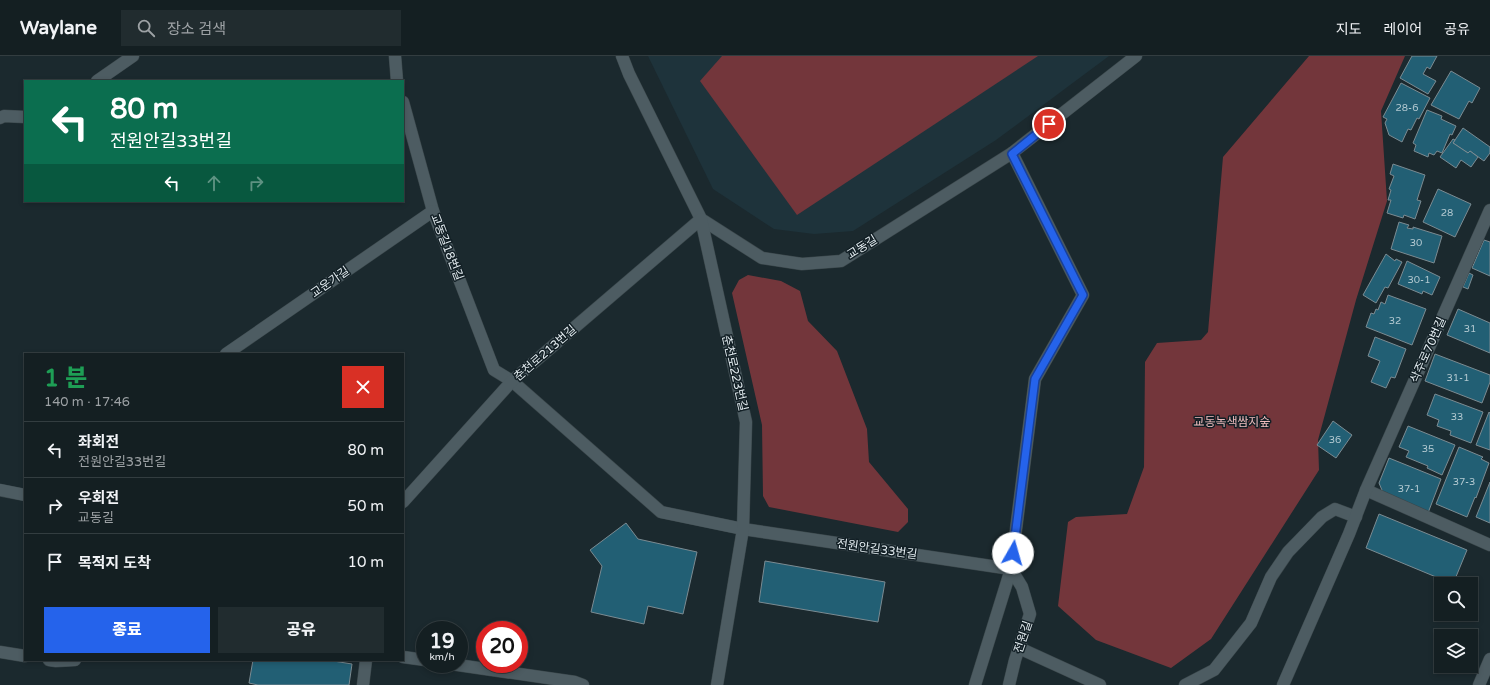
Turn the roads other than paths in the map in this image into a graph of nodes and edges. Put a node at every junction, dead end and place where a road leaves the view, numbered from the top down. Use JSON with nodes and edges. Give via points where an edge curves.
{"nodes":[{"id":1,"x":133,"y":56,"type":"edge"},
{"id":2,"x":395,"y":56,"type":"edge"},
{"id":3,"x":622,"y":56,"type":"edge"},
{"id":4,"x":1136,"y":56,"type":"edge"},
{"id":5,"x":98,"y":80,"type":"edge"},
{"id":6,"x":397,"y":80,"type":"edge"},
{"id":7,"x":404,"y":106,"type":"edge"},
{"id":8,"x":24,"y":117,"type":"edge"},
{"id":9,"x":0,"y":118,"type":"edge"},
{"id":10,"x":1012,"y":154,"type":"junction"},
{"id":11,"x":1490,"y":210,"type":"edge"},
{"id":12,"x":433,"y":211,"type":"junction"},
{"id":13,"x":701,"y":219,"type":"junction"},
{"id":14,"x":227,"y":353,"type":"edge"},
{"id":15,"x":512,"y":382,"type":"junction"},
{"id":16,"x":0,"y":490,"type":"edge"},
{"id":17,"x":1366,"y":490,"type":"junction"},
{"id":18,"x":24,"y":495,"type":"edge"},
{"id":19,"x":404,"y":501,"type":"edge"},
{"id":20,"x":1356,"y":517,"type":"junction"},
{"id":21,"x":743,"y":530,"type":"junction"},
{"id":22,"x":1490,"y":545,"type":"edge"},
{"id":23,"x":1011,"y":569,"type":"junction"},
{"id":24,"x":1019,"y":648,"type":"junction"},
{"id":25,"x":0,"y":652,"type":"edge"},
{"id":26,"x":24,"y":656,"type":"edge"},
{"id":27,"x":404,"y":657,"type":"edge"},
{"id":28,"x":416,"y":659,"type":"edge"},
{"id":29,"x":1490,"y":659,"type":"edge"},
{"id":30,"x":366,"y":661,"type":"edge"},
{"id":31,"x":468,"y":666,"type":"edge"},
{"id":32,"x":363,"y":685,"type":"edge"},
{"id":33,"x":583,"y":685,"type":"edge"},
{"id":34,"x":717,"y":685,"type":"edge"},
{"id":35,"x":975,"y":685,"type":"edge"},
{"id":36,"x":1009,"y":685,"type":"edge"},
{"id":37,"x":1100,"y":685,"type":"edge"},
{"id":38,"x":1185,"y":685,"type":"edge"},
{"id":39,"x":1283,"y":685,"type":"edge"},
{"id":40,"x":1479,"y":685,"type":"edge"}],
"edges":[{"from":1,"to":5,"type":"street"},
{"from":2,"to":6,"type":"street"},
{"from":3,"to":13,"type":"street"},
{"from":4,"to":10,"type":"street","name":"교동길"},
{"from":7,"to":12,"type":"street","name":"교동길18번길"},
{"from":8,"to":9,"type":"street"},
{"from":10,"to":13,"type":"street","name":"교동길","via":[[841,261],[802,264],[762,258]]},
{"from":10,"to":23,"type":"street","via":[[1083,295],[1035,379]]},
{"from":11,"to":17,"type":"street","name":"삭주로70번길"},
{"from":12,"to":14,"type":"street","name":"교운가길"},
{"from":12,"to":15,"type":"street","name":"교동길18번길","via":[[494,370]]},
{"from":13,"to":15,"type":"street","name":"춘천로213번길"},
{"from":13,"to":21,"type":"street","name":"춘천로223번길","via":[[746,422]]},
{"from":15,"to":19,"type":"street","name":"춘천로213번길"},
{"from":15,"to":21,"type":"street","via":[[661,512]]},
{"from":16,"to":18,"type":"street"},
{"from":17,"to":20,"type":"street","name":"삭주로70번길"},
{"from":17,"to":22,"type":"street"},
{"from":20,"to":38,"type":"street","via":[[1335,509],[1322,517],[1288,552],[1271,577],[1251,623],[1214,670]]},
{"from":20,"to":39,"type":"street","name":"삭주로70번길"},
{"from":21,"to":23,"type":"street","name":"전원안길33번길"},
{"from":21,"to":34,"type":"street","name":"춘천로223번길"},
{"from":23,"to":24,"type":"street","name":"전원길","via":[[1022,587],[1030,614]]},
{"from":23,"to":35,"type":"street"},
{"from":24,"to":36,"type":"street","name":"전원길"},
{"from":24,"to":37,"type":"street"},
{"from":25,"to":26,"type":"street"},
{"from":27,"to":28,"type":"street"},
{"from":29,"to":40,"type":"street"},
{"from":30,"to":32,"type":"street"},
{"from":31,"to":33,"type":"street"}]}
